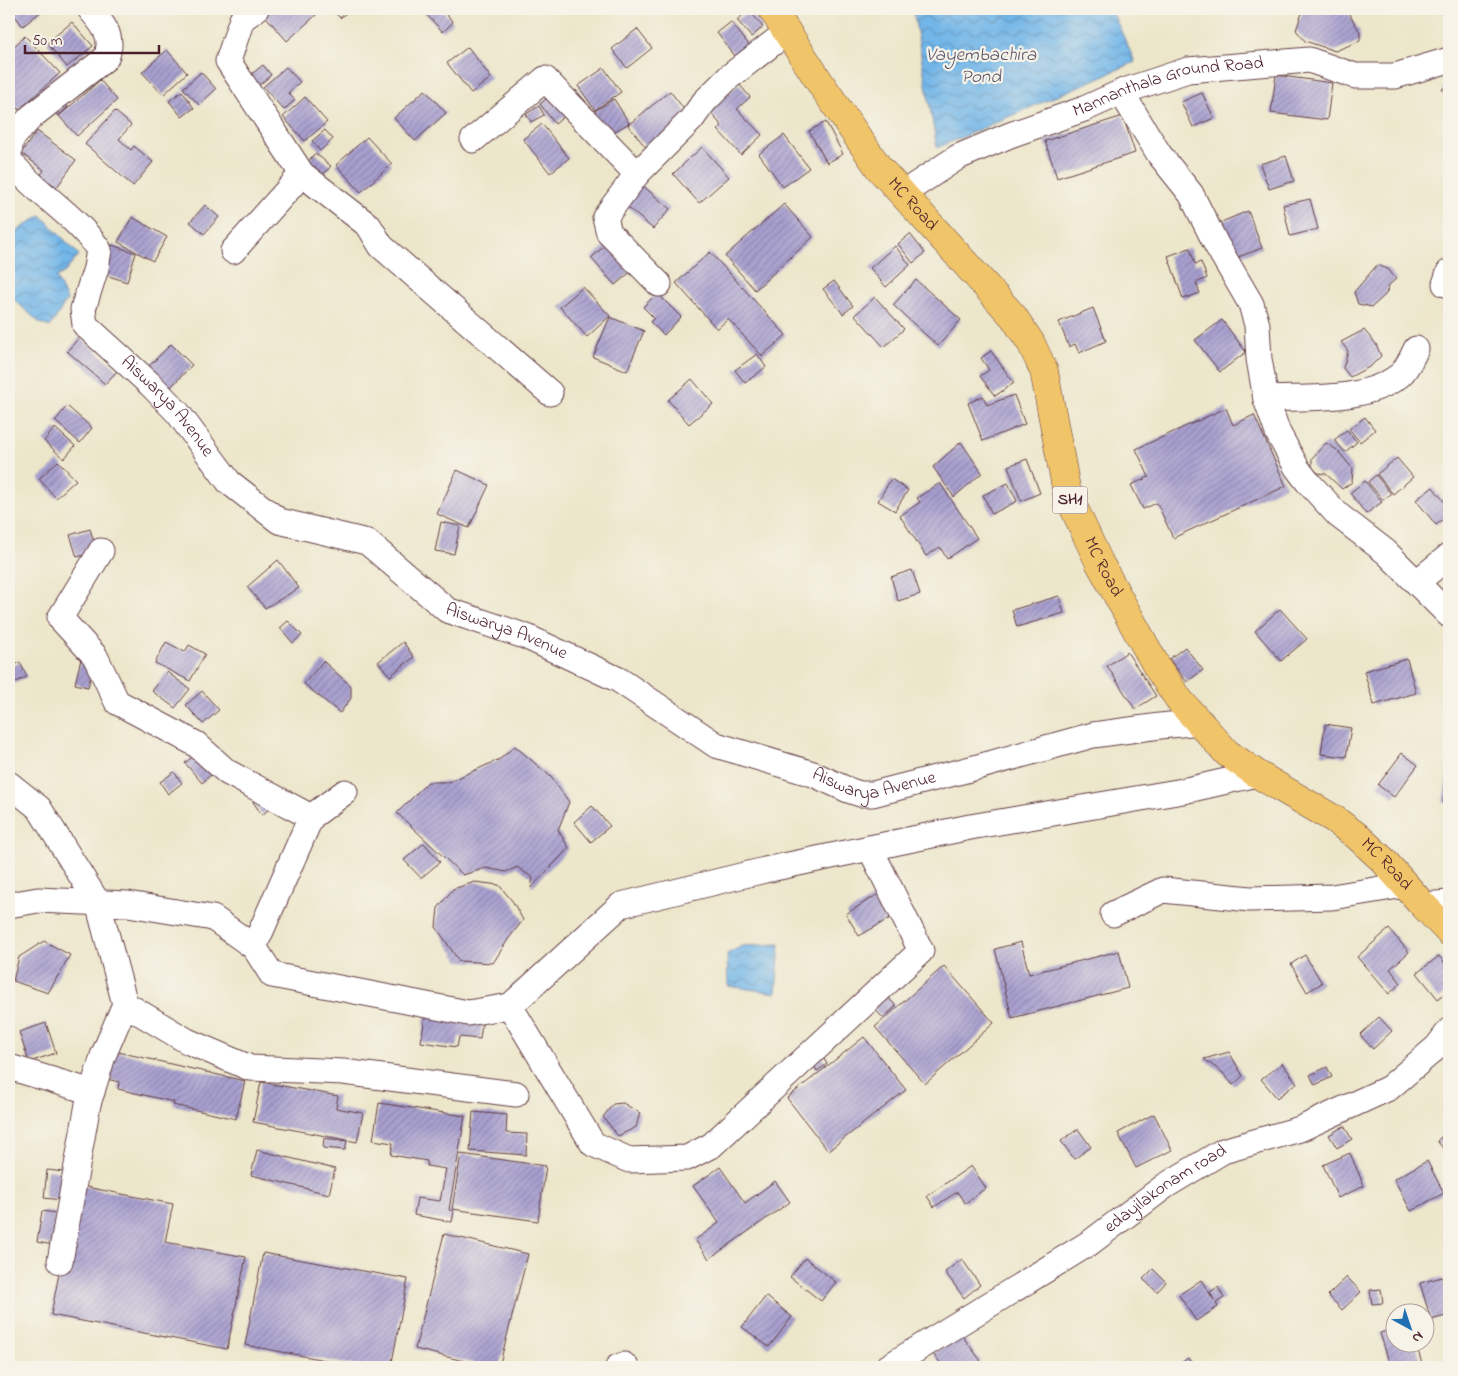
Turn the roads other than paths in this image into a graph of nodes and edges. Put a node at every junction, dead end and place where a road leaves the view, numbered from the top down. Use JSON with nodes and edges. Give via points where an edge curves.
{"nodes":[{"id":1,"x":90,"y":9,"type":"edge"},
{"id":2,"x":256,"y":9,"type":"edge"},
{"id":3,"x":772,"y":9,"type":"edge"},
{"id":4,"x":787,"y":32,"type":"junction"},
{"id":5,"x":1449,"y":60,"type":"edge"},
{"id":6,"x":1124,"y":91,"type":"junction"},
{"id":7,"x":473,"y":140,"type":"dead end"},
{"id":8,"x":9,"y":155,"type":"edge"},
{"id":9,"x":9,"y":160,"type":"edge"},
{"id":10,"x":302,"y":174,"type":"junction"},
{"id":11,"x":637,"y":174,"type":"junction"},
{"id":12,"x":902,"y":194,"type":"junction"},
{"id":13,"x":234,"y":252,"type":"dead end"},
{"id":14,"x":659,"y":284,"type":"dead end"},
{"id":15,"x":1416,"y":349,"type":"dead end"},
{"id":16,"x":550,"y":393,"type":"dead end"},
{"id":17,"x":1266,"y":399,"type":"junction"},
{"id":18,"x":101,"y":551,"type":"dead end"},
{"id":19,"x":1449,"y":556,"type":"edge"},
{"id":20,"x":1417,"y":582,"type":"junction"},
{"id":21,"x":1449,"y":615,"type":"edge"},
{"id":22,"x":1201,"y":722,"type":"junction"},
{"id":23,"x":1257,"y":774,"type":"junction"},
{"id":24,"x":9,"y":784,"type":"edge"},
{"id":25,"x":345,"y":792,"type":"dead end"},
{"id":26,"x":311,"y":818,"type":"junction"},
{"id":27,"x":870,"y":848,"type":"junction"},
{"id":28,"x":1414,"y":895,"type":"junction"},
{"id":29,"x":98,"y":903,"type":"junction"},
{"id":30,"x":1449,"y":903,"type":"edge"},
{"id":31,"x":9,"y":905,"type":"edge"},
{"id":32,"x":1113,"y":914,"type":"dead end"},
{"id":33,"x":1449,"y":932,"type":"edge"},
{"id":34,"x":254,"y":946,"type":"junction"},
{"id":35,"x":125,"y":1004,"type":"junction"},
{"id":36,"x":510,"y":1006,"type":"junction"},
{"id":37,"x":1449,"y":1031,"type":"edge"},
{"id":38,"x":9,"y":1067,"type":"edge"},
{"id":39,"x":92,"y":1092,"type":"junction"},
{"id":40,"x":516,"y":1094,"type":"dead end"},
{"id":41,"x":60,"y":1261,"type":"dead end"},
{"id":42,"x":618,"y":1367,"type":"edge"},
{"id":43,"x":626,"y":1367,"type":"edge"},
{"id":44,"x":888,"y":1367,"type":"edge"}],
"edges":[{"from":1,"to":8,"type":"street","via":[[110,39],[106,58],[32,116],[11,139]]},
{"from":2,"to":10,"type":"street","via":[[242,19],[228,61]]},
{"from":3,"to":4,"type":"main road","name":"MC Road","number":"SH1"},
{"from":4,"to":11,"type":"street","via":[[729,77]]},
{"from":4,"to":12,"type":"main road","name":"MC Road","number":"SH1","via":[[879,168]]},
{"from":5,"to":6,"type":"street","name":"Mannanthala Ground Road","via":[[1395,76],[1355,76],[1309,60],[1188,70]]},
{"from":6,"to":12,"type":"street","name":"Mannanthala Ground Road","via":[[958,157]]},
{"from":6,"to":17,"type":"street","via":[[1159,154],[1191,194],[1251,304],[1257,325]]},
{"from":7,"to":11,"type":"street","via":[[545,79]]},
{"from":9,"to":22,"type":"street","name":"Aiswarya Avenue","via":[[21,176],[51,200],[94,241],[99,250],[82,309],[85,325],[178,413],[229,482],[279,521],[367,542],[447,610],[527,637],[619,680],[716,745],[813,774],[860,794],[873,794],[1093,735]]},
{"from":10,"to":13,"type":"street"},
{"from":10,"to":16,"type":"street","via":[[369,226],[382,246]]},
{"from":11,"to":14,"type":"street","via":[[605,217],[609,233]]},
{"from":12,"to":22,"type":"main road","name":"MC Road","number":"SH1","via":[[1013,316],[1031,344],[1044,370],[1067,493],[1099,562],[1157,667],[1180,701]]},
{"from":15,"to":17,"type":"street","via":[[1402,374],[1383,385],[1353,395]]},
{"from":17,"to":20,"type":"street","via":[[1278,433],[1307,482],[1338,515],[1386,552]]},
{"from":18,"to":26,"type":"street","via":[[60,618],[95,656],[117,702],[196,744],[227,772]]},
{"from":19,"to":20,"type":"street"},
{"from":20,"to":21,"type":"street"},
{"from":22,"to":23,"type":"main road","name":"MC Road","number":"SH1","via":[[1227,753]]},
{"from":23,"to":27,"type":"street","via":[[1183,791],[970,827]]},
{"from":23,"to":28,"type":"main road","name":"MC Road","number":"SH1","via":[[1334,819],[1383,860]]},
{"from":24,"to":29,"type":"street","via":[[39,808]]},
{"from":25,"to":26,"type":"street"},
{"from":26,"to":34,"type":"street"},
{"from":27,"to":36,"type":"street","via":[[621,905]]},
{"from":27,"to":36,"type":"street","via":[[922,951],[712,1146],[687,1158],[629,1160],[594,1144]]},
{"from":28,"to":30,"type":"street"},
{"from":28,"to":32,"type":"street","via":[[1250,899],[1164,890]]},
{"from":28,"to":33,"type":"main road","name":"MC Road","number":"SH1"},
{"from":29,"to":31,"type":"street","via":[[38,900]]},
{"from":29,"to":34,"type":"street","via":[[128,904],[213,918]]},
{"from":29,"to":35,"type":"street"},
{"from":34,"to":36,"type":"street","via":[[272,975],[468,1013]]},
{"from":35,"to":39,"type":"street"},
{"from":35,"to":40,"type":"street","via":[[187,1041],[250,1068],[343,1072]]},
{"from":37,"to":44,"type":"street","name":"edayilakonam road","via":[[1437,1047],[1389,1088],[1300,1129],[1223,1151],[1165,1186],[1091,1242]]},
{"from":38,"to":39,"type":"street"},
{"from":39,"to":41,"type":"street"},
{"from":42,"to":43,"type":"street"}]}
